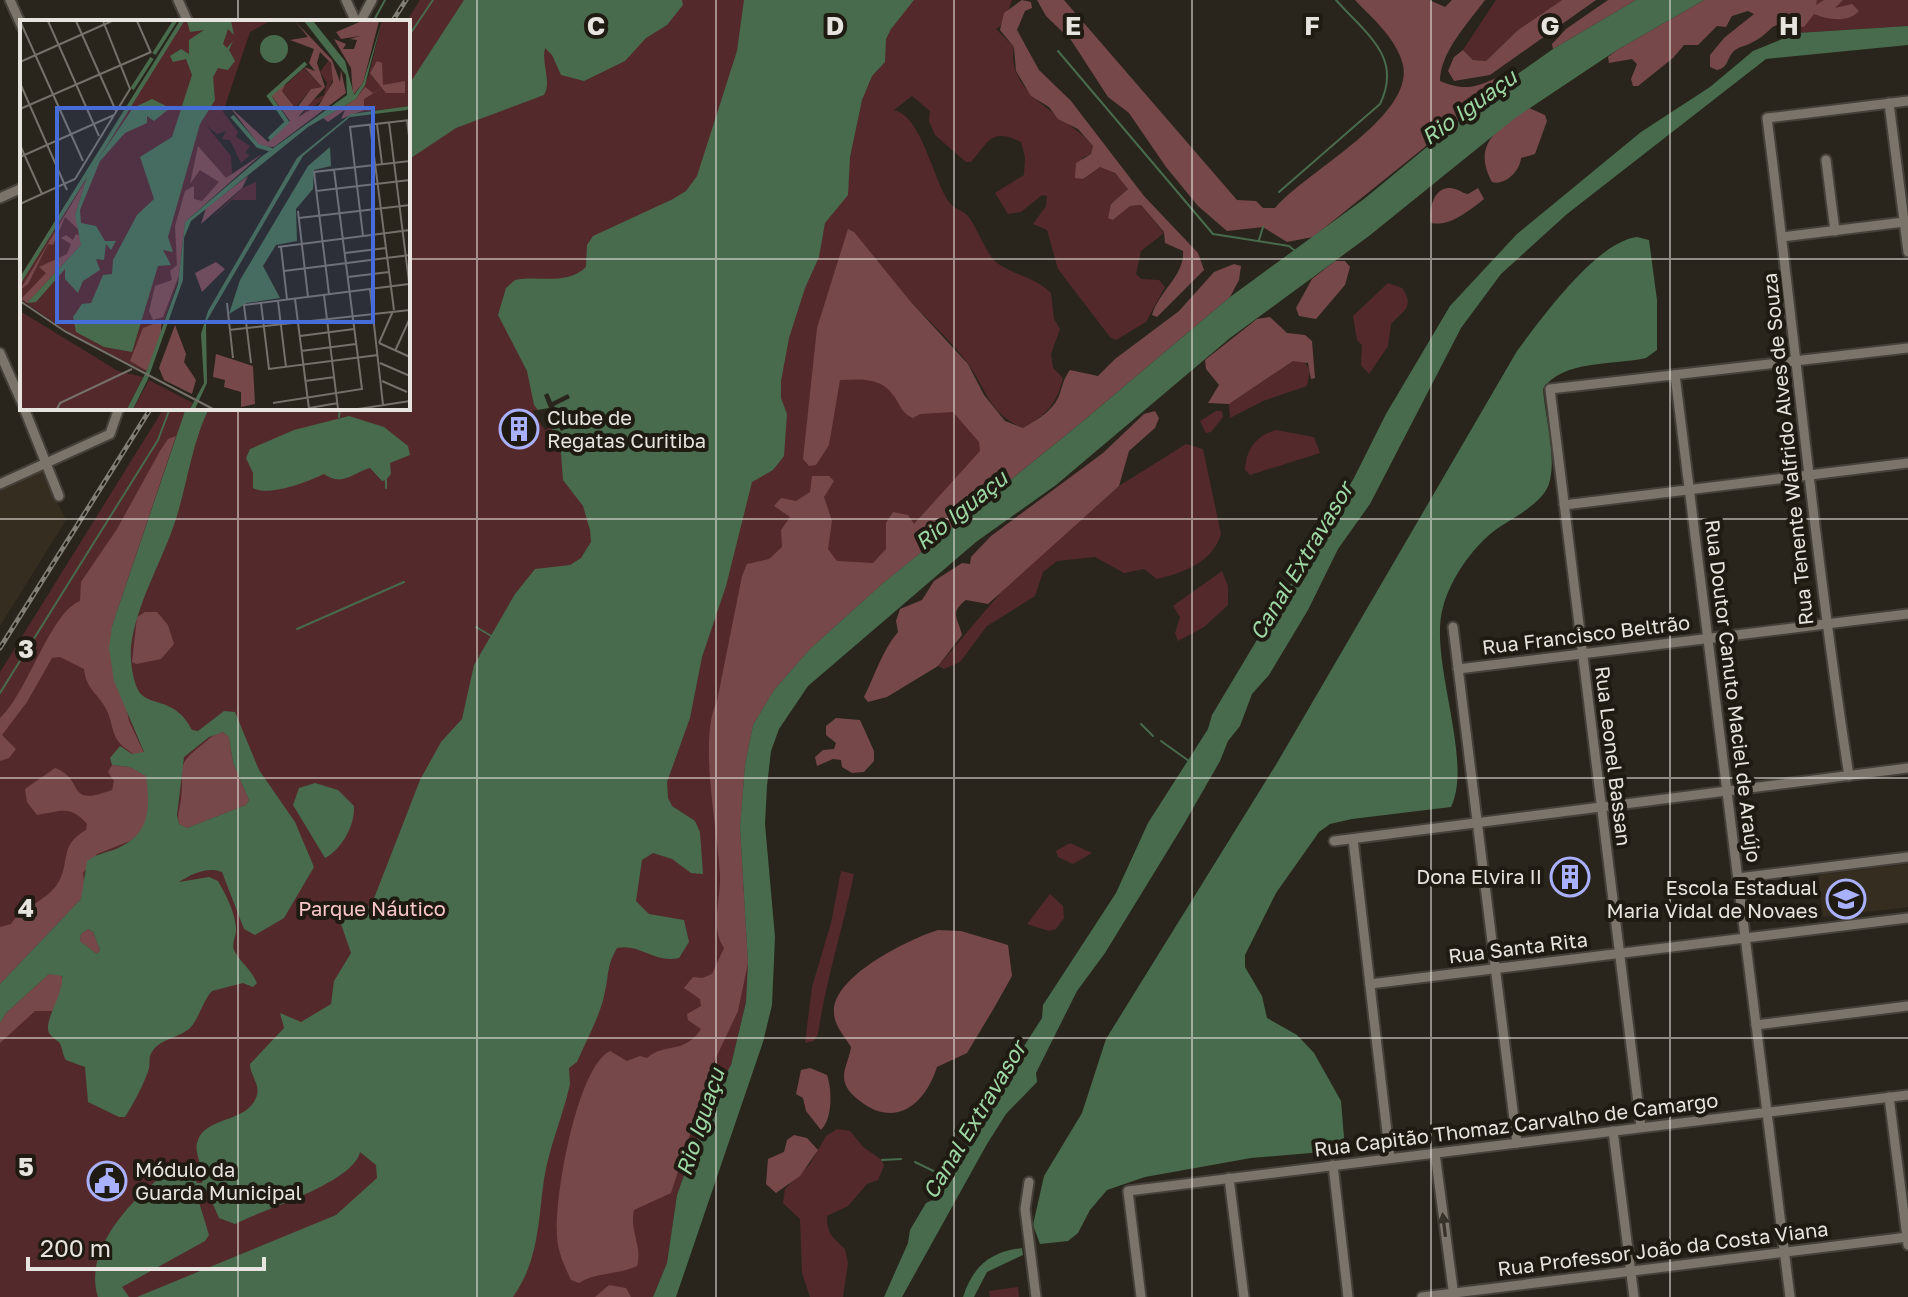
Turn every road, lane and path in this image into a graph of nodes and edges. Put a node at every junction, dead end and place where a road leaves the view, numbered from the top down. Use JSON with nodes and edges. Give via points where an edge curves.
{"nodes":[{"id":1,"x":10,"y":0,"type":"edge"},
{"id":2,"x":178,"y":0,"type":"edge"},
{"id":3,"x":346,"y":0,"type":"edge"},
{"id":4,"x":372,"y":0,"type":"edge"},
{"id":5,"x":187,"y":20,"type":"edge"},
{"id":6,"x":357,"y":20,"type":"edge"},
{"id":7,"x":359,"y":20,"type":"edge"},
{"id":8,"x":20,"y":22,"type":"edge"},
{"id":9,"x":1908,"y":101,"type":"edge"},
{"id":10,"x":1889,"y":103,"type":"junction"},
{"id":11,"x":1826,"y":160,"type":"dead end"},
{"id":12,"x":20,"y":189,"type":"edge"},
{"id":13,"x":0,"y":198,"type":"edge"},
{"id":14,"x":1904,"y":222,"type":"junction"},
{"id":15,"x":1835,"y":231,"type":"junction"},
{"id":16,"x":1782,"y":237,"type":"junction"},
{"id":17,"x":1908,"y":252,"type":"edge"},
{"id":18,"x":1908,"y":348,"type":"edge"},
{"id":19,"x":0,"y":353,"type":"edge"},
{"id":20,"x":1797,"y":360,"type":"junction"},
{"id":21,"x":1675,"y":375,"type":"junction"},
{"id":22,"x":20,"y":398,"type":"edge"},
{"id":23,"x":25,"y":410,"type":"edge"},
{"id":24,"x":118,"y":410,"type":"edge"},
{"id":25,"x":48,"y":462,"type":"junction"},
{"id":26,"x":1908,"y":463,"type":"edge"},
{"id":27,"x":1812,"y":475,"type":"junction"},
{"id":28,"x":0,"y":484,"type":"edge"},
{"id":29,"x":1689,"y":490,"type":"junction"},
{"id":30,"x":59,"y":496,"type":"dead end"},
{"id":31,"x":1564,"y":505,"type":"junction"},
{"id":32,"x":1908,"y":614,"type":"edge"},
{"id":33,"x":1826,"y":625,"type":"junction"},
{"id":34,"x":1453,"y":627,"type":"dead end"},
{"id":35,"x":1708,"y":638,"type":"junction"},
{"id":36,"x":1582,"y":654,"type":"junction"},
{"id":37,"x":1458,"y":669,"type":"junction"},
{"id":38,"x":1908,"y":768,"type":"edge"},
{"id":39,"x":1849,"y":776,"type":"junction"},
{"id":40,"x":1727,"y":791,"type":"junction"},
{"id":41,"x":1602,"y":807,"type":"junction"},
{"id":42,"x":1477,"y":823,"type":"junction"},
{"id":43,"x":1353,"y":839,"type":"junction"},
{"id":44,"x":1334,"y":841,"type":"dead end"},
{"id":45,"x":1908,"y":857,"type":"edge"},
{"id":46,"x":1738,"y":878,"type":"junction"},
{"id":47,"x":1908,"y":918,"type":"edge"},
{"id":48,"x":1745,"y":938,"type":"junction"},
{"id":49,"x":1620,"y":953,"type":"junction"},
{"id":50,"x":1496,"y":969,"type":"junction"},
{"id":51,"x":1370,"y":984,"type":"junction"},
{"id":52,"x":1908,"y":1006,"type":"edge"},
{"id":53,"x":1756,"y":1025,"type":"junction"},
{"id":54,"x":1908,"y":1095,"type":"edge"},
{"id":55,"x":1889,"y":1097,"type":"junction"},
{"id":56,"x":1767,"y":1112,"type":"junction"},
{"id":57,"x":1641,"y":1127,"type":"junction"},
{"id":58,"x":1613,"y":1131,"type":"junction"},
{"id":59,"x":1517,"y":1143,"type":"junction"},
{"id":60,"x":1435,"y":1153,"type":"junction"},
{"id":61,"x":1390,"y":1158,"type":"junction"},
{"id":62,"x":1333,"y":1165,"type":"junction"},
{"id":63,"x":1229,"y":1178,"type":"junction"},
{"id":64,"x":1029,"y":1182,"type":"dead end"},
{"id":65,"x":1908,"y":1237,"type":"edge"},
{"id":66,"x":1908,"y":1245,"type":"edge"},
{"id":67,"x":1785,"y":1252,"type":"junction"},
{"id":68,"x":1631,"y":1271,"type":"junction"},
{"id":69,"x":1453,"y":1295,"type":"edge"},
{"id":70,"x":1036,"y":1297,"type":"edge"},
{"id":71,"x":1141,"y":1297,"type":"edge"},
{"id":72,"x":1244,"y":1297,"type":"edge"},
{"id":73,"x":1348,"y":1297,"type":"edge"},
{"id":74,"x":1422,"y":1297,"type":"edge"},
{"id":75,"x":1634,"y":1297,"type":"edge"},
{"id":76,"x":1790,"y":1297,"type":"edge"}],
"edges":[{"from":1,"to":8,"type":"street"},
{"from":2,"to":5,"type":"street"},
{"from":3,"to":6,"type":"street"},
{"from":4,"to":7,"type":"street"},
{"from":9,"to":10,"type":"street"},
{"from":10,"to":14,"type":"street"},
{"from":10,"to":16,"type":"street","name":"Rua Tenente Walfrido Alves de Souza","via":[[1767,118]]},
{"from":11,"to":15,"type":"street"},
{"from":12,"to":13,"type":"street"},
{"from":14,"to":15,"type":"street"},
{"from":14,"to":17,"type":"street"},
{"from":15,"to":16,"type":"street"},
{"from":16,"to":20,"type":"street","name":"Rua Tenente Walfrido Alves de Souza"},
{"from":18,"to":20,"type":"street"},
{"from":19,"to":22,"type":"street"},
{"from":20,"to":21,"type":"street"},
{"from":20,"to":27,"type":"street","name":"Rua Tenente Walfrido Alves de Souza"},
{"from":21,"to":29,"type":"street","name":"Rua Doutor Canuto Maciel de Araújo"},
{"from":21,"to":31,"type":"street","name":"Rua Leonel Bassan","via":[[1550,389]]},
{"from":23,"to":25,"type":"street"},
{"from":24,"to":25,"type":"street","via":[[110,434]]},
{"from":25,"to":28,"type":"street"},
{"from":25,"to":30,"type":"street"},
{"from":26,"to":27,"type":"street"},
{"from":27,"to":29,"type":"street"},
{"from":27,"to":33,"type":"street","name":"Rua Tenente Walfrido Alves de Souza"},
{"from":29,"to":31,"type":"street"},
{"from":29,"to":35,"type":"street","name":"Rua Doutor Canuto Maciel de Araújo"},
{"from":31,"to":36,"type":"street","name":"Rua Leonel Bassan"},
{"from":32,"to":33,"type":"street","name":"Rua Francisco Beltrão"},
{"from":33,"to":35,"type":"street","name":"Rua Francisco Beltrão"},
{"from":33,"to":39,"type":"street","name":"Rua Tenente Walfrido Alves de Souza"},
{"from":34,"to":37,"type":"street"},
{"from":35,"to":36,"type":"street","name":"Rua Francisco Beltrão"},
{"from":35,"to":40,"type":"street","name":"Rua Doutor Canuto Maciel de Araújo"},
{"from":36,"to":37,"type":"street","name":"Rua Francisco Beltrão"},
{"from":36,"to":41,"type":"street","name":"Rua Leonel Bassan"},
{"from":37,"to":42,"type":"street"},
{"from":38,"to":39,"type":"street"},
{"from":39,"to":40,"type":"street"},
{"from":40,"to":41,"type":"street"},
{"from":40,"to":46,"type":"street","name":"Rua Doutor Canuto Maciel de Araújo"},
{"from":41,"to":42,"type":"street"},
{"from":41,"to":49,"type":"street","name":"Rua Leonel Bassan"},
{"from":42,"to":43,"type":"street"},
{"from":42,"to":50,"type":"street"},
{"from":43,"to":44,"type":"street"},
{"from":43,"to":51,"type":"street"},
{"from":45,"to":46,"type":"street"},
{"from":46,"to":48,"type":"street","name":"Rua Doutor Canuto Maciel de Araújo"},
{"from":47,"to":48,"type":"street","name":"Rua Santa Rita"},
{"from":48,"to":49,"type":"street","name":"Rua Santa Rita"},
{"from":48,"to":53,"type":"street","name":"Rua Doutor Canuto Maciel de Araújo"},
{"from":49,"to":50,"type":"street","name":"Rua Santa Rita"},
{"from":49,"to":57,"type":"street","name":"Rua Leonel Bassan"},
{"from":50,"to":51,"type":"street","name":"Rua Santa Rita"},
{"from":50,"to":59,"type":"street"},
{"from":51,"to":61,"type":"street"},
{"from":52,"to":53,"type":"street"},
{"from":53,"to":56,"type":"street","name":"Rua Doutor Canuto Maciel de Araújo"},
{"from":54,"to":55,"type":"street","name":"Rua Capitão Thomaz Carvalho de Camargo"},
{"from":55,"to":56,"type":"street","name":"Rua Capitão Thomaz Carvalho de Camargo"},
{"from":55,"to":65,"type":"street"},
{"from":56,"to":57,"type":"street","name":"Rua Capitão Thomaz Carvalho de Camargo"},
{"from":56,"to":67,"type":"street","name":"Rua Doutor Canuto Maciel de Araújo"},
{"from":57,"to":58,"type":"street","name":"Rua Capitão Thomaz Carvalho de Camargo"},
{"from":58,"to":59,"type":"street","name":"Rua Capitão Thomaz Carvalho de Camargo"},
{"from":58,"to":68,"type":"street"},
{"from":59,"to":60,"type":"street","name":"Rua Capitão Thomaz Carvalho de Camargo"},
{"from":60,"to":61,"type":"street","name":"Rua Capitão Thomaz Carvalho de Camargo"},
{"from":69,"to":60,"type":"street","one_way":true},
{"from":61,"to":62,"type":"street","name":"Rua Capitão Thomaz Carvalho de Camargo"},
{"from":62,"to":63,"type":"street","name":"Rua Capitão Thomaz Carvalho de Camargo"},
{"from":62,"to":73,"type":"street"},
{"from":63,"to":71,"type":"street","name":"Rua Capitão Thomaz Carvalho de Camargo","via":[[1128,1191]]},
{"from":63,"to":72,"type":"street"},
{"from":64,"to":70,"type":"street","via":[[1025,1209]]},
{"from":65,"to":66,"type":"street"},
{"from":65,"to":67,"type":"street","name":"Rua Professor João da Costa Viana"},
{"from":67,"to":68,"type":"street","name":"Rua Professor João da Costa Viana"},
{"from":67,"to":76,"type":"street","name":"Rua Doutor Canuto Maciel de Araújo"},
{"from":68,"to":69,"type":"street","name":"Rua Professor João da Costa Viana"},
{"from":68,"to":75,"type":"street"},
{"from":69,"to":74,"type":"street","name":"Rua Professor João da Costa Viana"}]}
